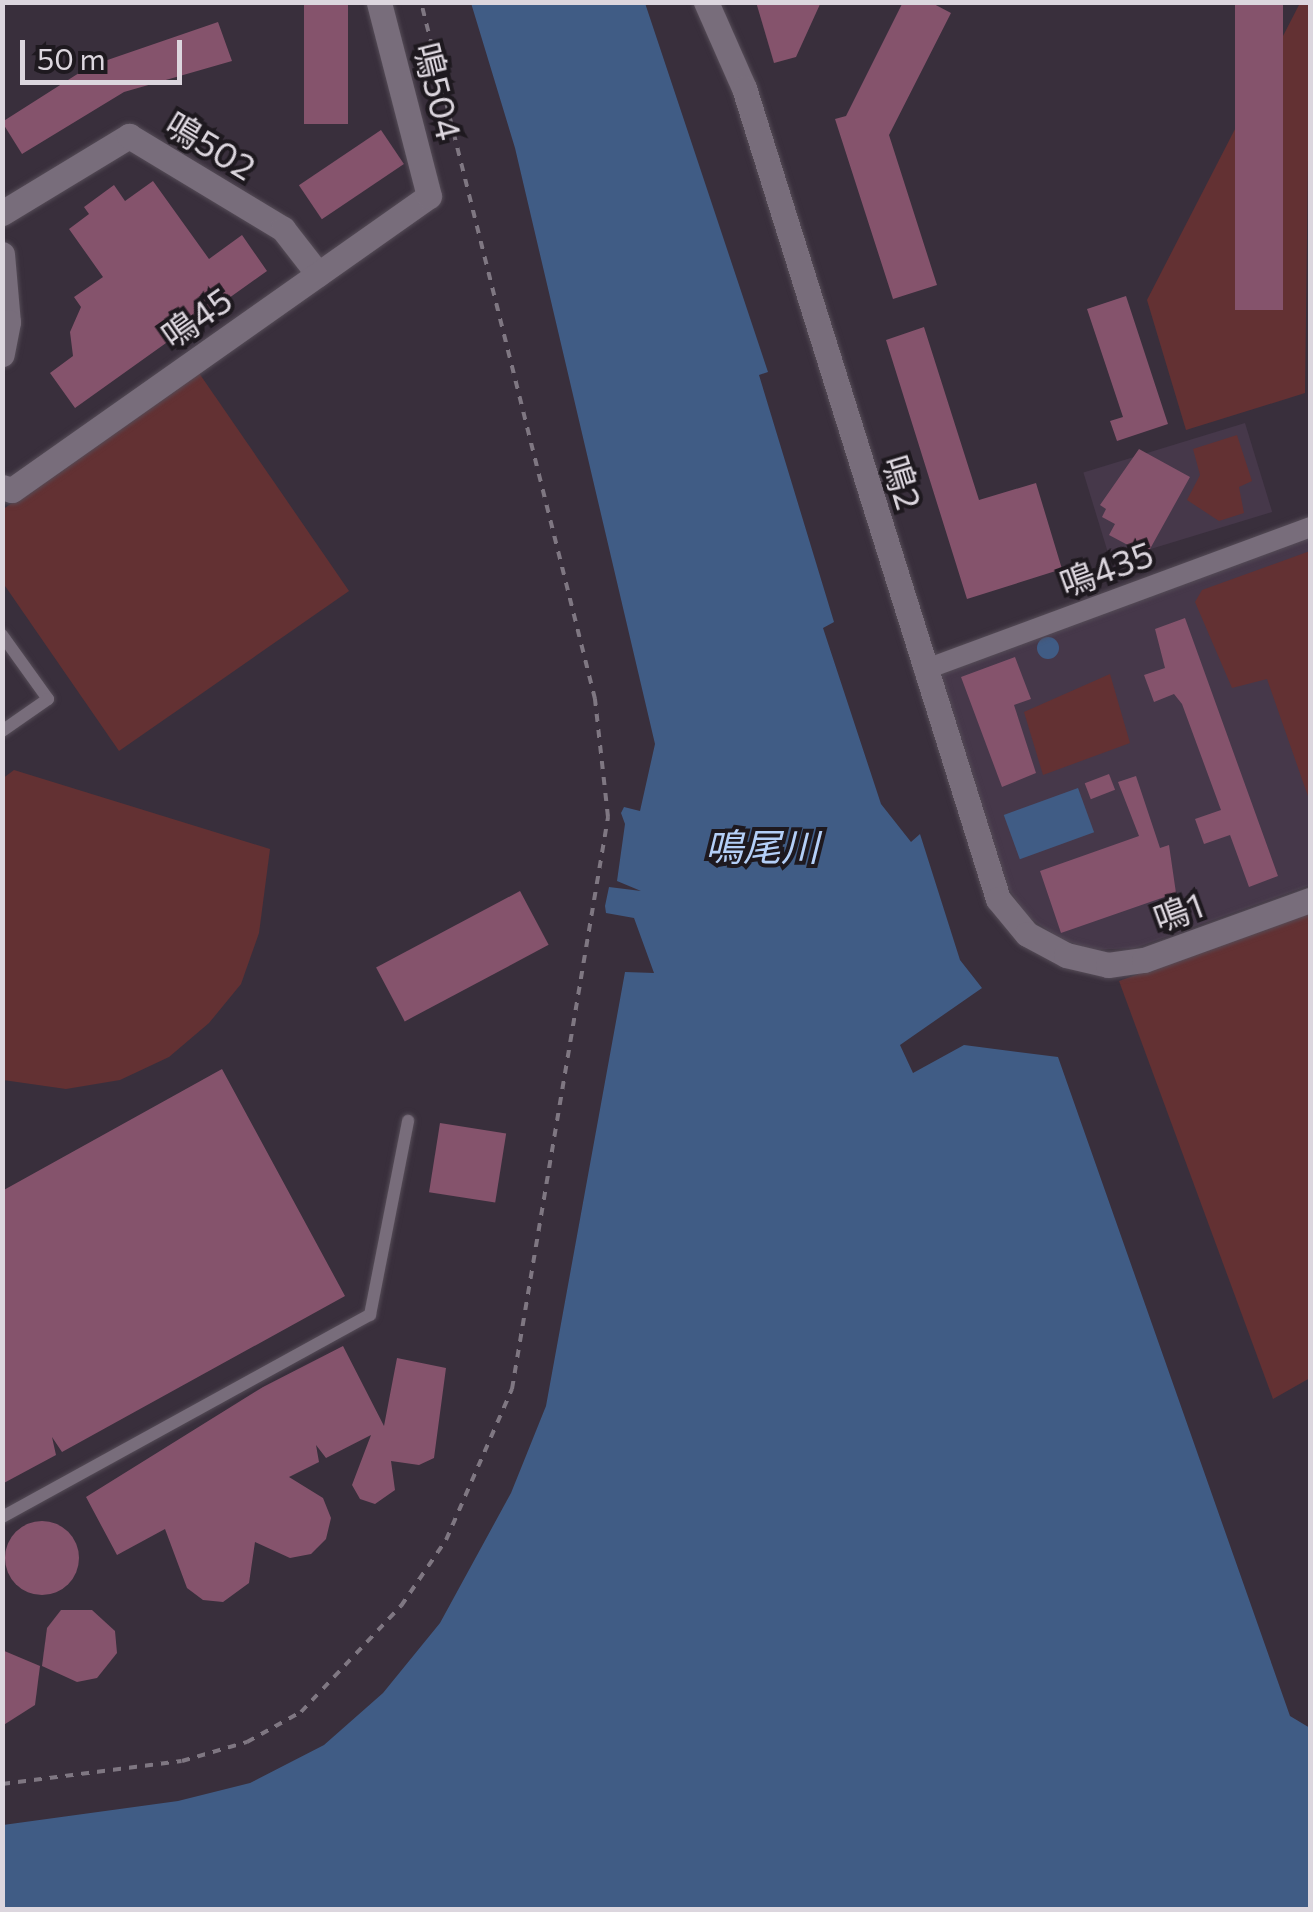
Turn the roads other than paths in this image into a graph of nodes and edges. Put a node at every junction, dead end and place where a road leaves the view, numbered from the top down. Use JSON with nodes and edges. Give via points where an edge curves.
{"nodes":[{"id":1,"x":380,"y":2,"type":"edge"},
{"id":2,"x":706,"y":2,"type":"edge"},
{"id":3,"x":429,"y":196,"type":"joint"},
{"id":4,"x":2,"y":213,"type":"edge"},
{"id":5,"x":2,"y":254,"type":"edge"},
{"id":6,"x":318,"y":274,"type":"junction"},
{"id":7,"x":2,"y":354,"type":"edge"},
{"id":8,"x":2,"y":487,"type":"edge"},
{"id":9,"x":1310,"y":527,"type":"edge"},
{"id":10,"x":2,"y":635,"type":"edge"},
{"id":11,"x":924,"y":670,"type":"junction"},
{"id":12,"x":2,"y":731,"type":"edge"},
{"id":13,"x":1310,"y":900,"type":"edge"},
{"id":14,"x":1066,"y":955,"type":"joint"},
{"id":15,"x":408,"y":1121,"type":"dead end"},
{"id":16,"x":2,"y":1517,"type":"edge"}],
"edges":[{"from":1,"to":3,"type":"street","name":"鳴504"},
{"from":2,"to":11,"type":"street","name":"鳴2","via":[[744,88]]},
{"from":3,"to":6,"type":"street","name":"鳴45"},
{"from":4,"to":6,"type":"street","name":"鳴502","via":[[128,136],[282,229]]},
{"from":5,"to":7,"type":"street"},
{"from":6,"to":8,"type":"street","name":"鳴45","via":[[12,490]]},
{"from":9,"to":11,"type":"street","name":"鳴435"},
{"from":10,"to":12,"type":"lane","via":[[48,699]]},
{"from":11,"to":14,"type":"street","name":"鳴2","via":[[998,899],[1027,934]]},
{"from":13,"to":14,"type":"street","name":"鳴1","via":[[1144,960],[1108,964]]},
{"from":15,"to":16,"type":"lane","via":[[370,1315]]}]}
